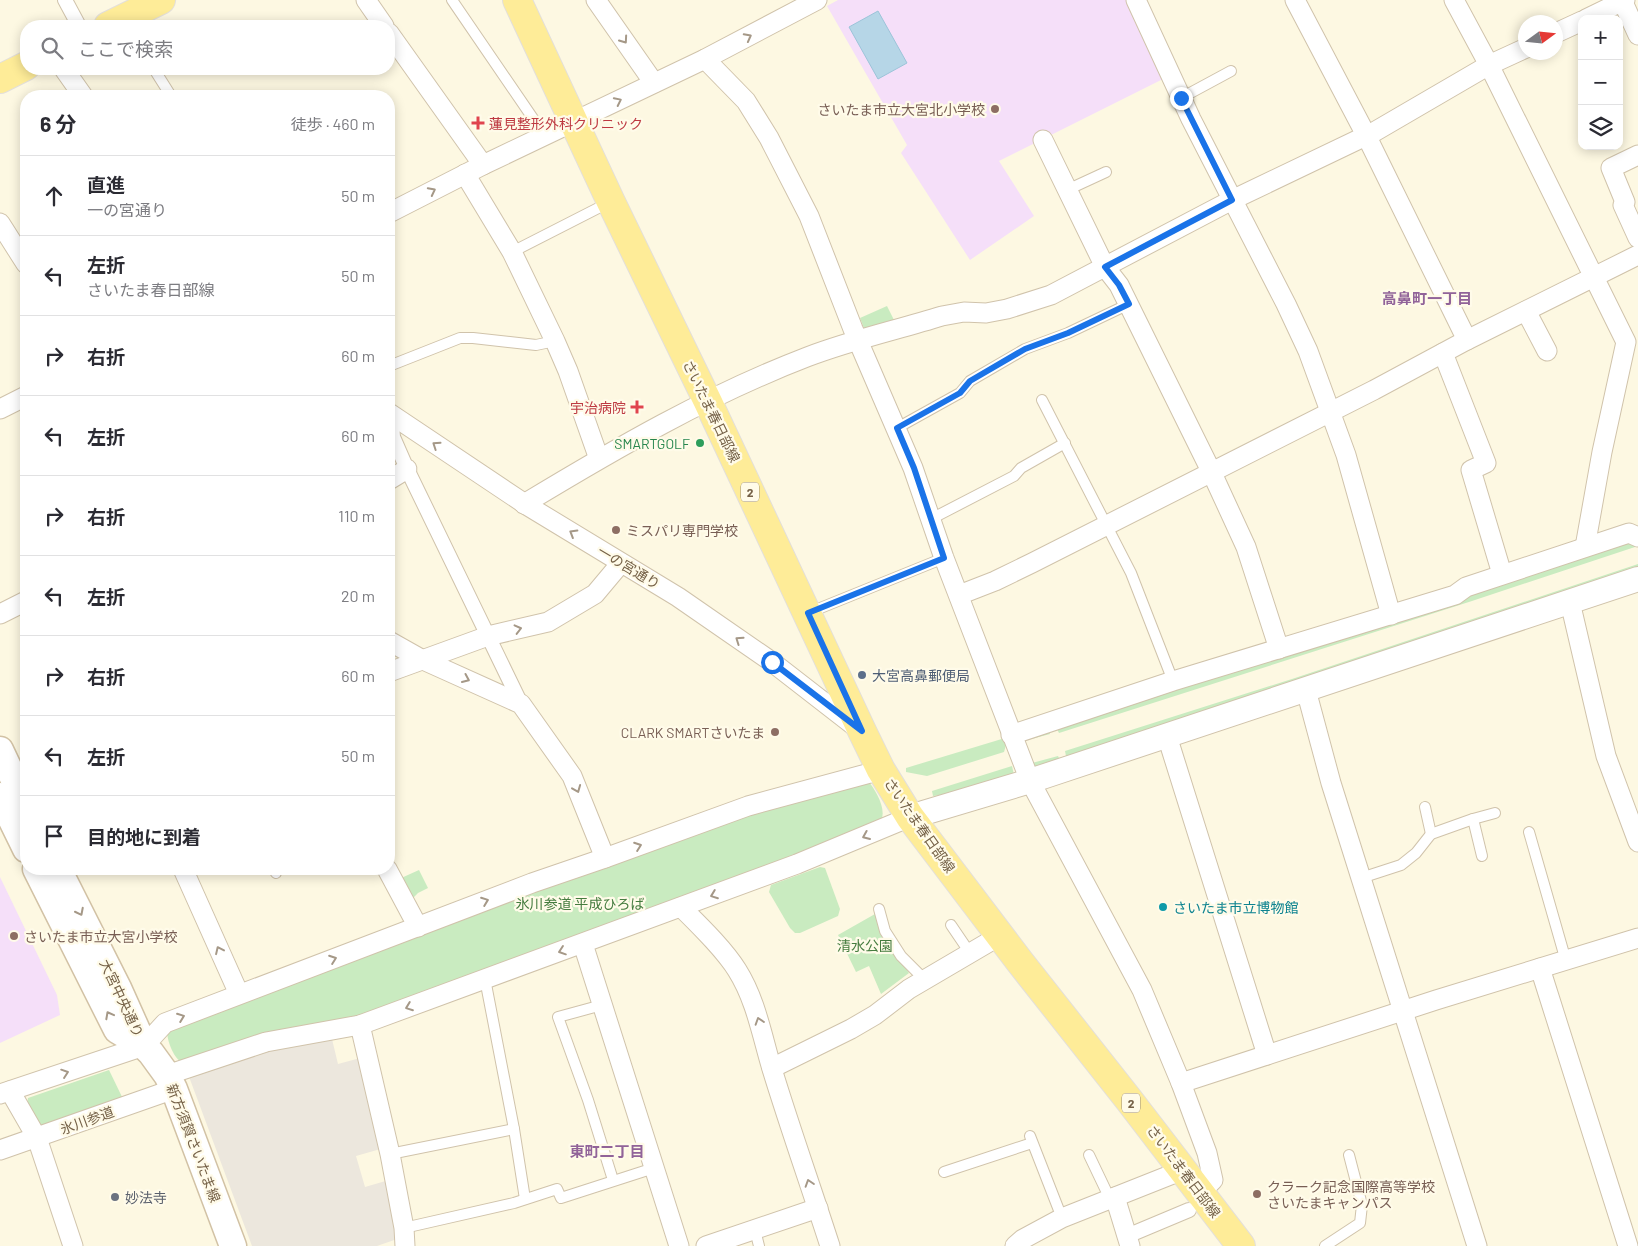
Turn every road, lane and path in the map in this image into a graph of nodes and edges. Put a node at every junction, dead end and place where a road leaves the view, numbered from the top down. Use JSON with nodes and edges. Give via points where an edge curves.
{"nodes":[{"id":1,"x":65,"y":0,"type":"edge"},
{"id":2,"x":161,"y":0,"type":"edge"},
{"id":3,"x":366,"y":0,"type":"edge"},
{"id":4,"x":452,"y":0,"type":"edge"},
{"id":5,"x":517,"y":0,"type":"edge"},
{"id":6,"x":596,"y":0,"type":"edge"},
{"id":7,"x":817,"y":0,"type":"edge"},
{"id":8,"x":1136,"y":0,"type":"edge"},
{"id":9,"x":1295,"y":0,"type":"edge"},
{"id":10,"x":1623,"y":0,"type":"edge"},
{"id":11,"x":1457,"y":1,"type":"edge"},
{"id":12,"x":1594,"y":15,"type":"edge"},
{"id":13,"x":76,"y":20,"type":"edge"},
{"id":14,"x":126,"y":20,"type":"edge"},
{"id":15,"x":380,"y":20,"type":"edge"},
{"id":16,"x":1578,"y":23,"type":"edge"},
{"id":17,"x":1563,"y":30,"type":"edge"},
{"id":18,"x":1638,"y":35,"type":"edge"},
{"id":19,"x":395,"y":41,"type":"edge"},
{"id":20,"x":1518,"y":52,"type":"edge"},
{"id":21,"x":705,"y":59,"type":"junction"},
{"id":22,"x":1490,"y":65,"type":"junction"},
{"id":23,"x":20,"y":69,"type":"edge"},
{"id":24,"x":1231,"y":70,"type":"dead end"},
{"id":25,"x":68,"y":75,"type":"edge"},
{"id":26,"x":158,"y":75,"type":"edge"},
{"id":27,"x":0,"y":79,"type":"edge"},
{"id":28,"x":654,"y":84,"type":"junction"},
{"id":29,"x":78,"y":90,"type":"edge"},
{"id":30,"x":167,"y":90,"type":"edge"},
{"id":31,"x":1181,"y":98,"type":"junction"},
{"id":32,"x":574,"y":122,"type":"junction"},
{"id":33,"x":1366,"y":135,"type":"junction"},
{"id":34,"x":545,"y":136,"type":"junction"},
{"id":35,"x":1043,"y":140,"type":"dead end"},
{"id":36,"x":1638,"y":156,"type":"edge"},
{"id":37,"x":483,"y":165,"type":"junction"},
{"id":38,"x":1106,"y":172,"type":"dead end"},
{"id":39,"x":465,"y":174,"type":"junction"},
{"id":40,"x":1067,"y":190,"type":"junction"},
{"id":41,"x":1232,"y":200,"type":"junction"},
{"id":42,"x":611,"y":202,"type":"junction"},
{"id":43,"x":395,"y":210,"type":"edge"},
{"id":44,"x":0,"y":223,"type":"edge"},
{"id":45,"x":1638,"y":238,"type":"edge"},
{"id":46,"x":512,"y":252,"type":"junction"},
{"id":47,"x":20,"y":255,"type":"edge"},
{"id":48,"x":1638,"y":255,"type":"edge"},
{"id":49,"x":1105,"y":267,"type":"junction"},
{"id":50,"x":1595,"y":278,"type":"junction"},
{"id":51,"x":1129,"y":304,"type":"junction"},
{"id":52,"x":1526,"y":311,"type":"junction"},
{"id":53,"x":1467,"y":340,"type":"junction"},
{"id":54,"x":1632,"y":340,"type":"edge"},
{"id":55,"x":555,"y":341,"type":"junction"},
{"id":56,"x":858,"y":341,"type":"junction"},
{"id":57,"x":1547,"y":351,"type":"dead end"},
{"id":58,"x":1443,"y":353,"type":"junction"},
{"id":59,"x":395,"y":364,"type":"edge"},
{"id":60,"x":20,"y":399,"type":"edge"},
{"id":61,"x":1042,"y":400,"type":"dead end"},
{"id":62,"x":708,"y":402,"type":"junction"},
{"id":63,"x":0,"y":409,"type":"edge"},
{"id":64,"x":1330,"y":412,"type":"junction"},
{"id":65,"x":395,"y":417,"type":"edge"},
{"id":66,"x":897,"y":428,"type":"junction"},
{"id":67,"x":395,"y":442,"type":"edge"},
{"id":68,"x":1065,"y":443,"type":"junction"},
{"id":69,"x":599,"y":459,"type":"junction"},
{"id":70,"x":407,"y":469,"type":"junction"},
{"id":71,"x":1211,"y":471,"type":"junction"},
{"id":72,"x":395,"y":476,"type":"edge"},
{"id":73,"x":524,"y":504,"type":"junction"},
{"id":74,"x":931,"y":519,"type":"junction"},
{"id":75,"x":1105,"y":525,"type":"junction"},
{"id":76,"x":1638,"y":537,"type":"edge"},
{"id":77,"x":1585,"y":547,"type":"junction"},
{"id":78,"x":944,"y":558,"type":"junction"},
{"id":79,"x":621,"y":562,"type":"junction"},
{"id":80,"x":1502,"y":574,"type":"junction"},
{"id":81,"x":1638,"y":579,"type":"edge"},
{"id":82,"x":959,"y":596,"type":"junction"},
{"id":83,"x":1570,"y":602,"type":"junction"},
{"id":84,"x":20,"y":604,"type":"edge"},
{"id":85,"x":808,"y":613,"type":"junction"},
{"id":86,"x":0,"y":614,"type":"edge"},
{"id":87,"x":1391,"y":615,"type":"junction"},
{"id":88,"x":488,"y":636,"type":"junction"},
{"id":89,"x":395,"y":644,"type":"edge"},
{"id":90,"x":1279,"y":649,"type":"junction"},
{"id":91,"x":421,"y":659,"type":"junction"},
{"id":92,"x":395,"y":670,"type":"edge"},
{"id":93,"x":1173,"y":681,"type":"junction"},
{"id":94,"x":1306,"y":690,"type":"junction"},
{"id":95,"x":522,"y":704,"type":"junction"},
{"id":96,"x":862,"y":731,"type":"junction"},
{"id":97,"x":1012,"y":735,"type":"junction"},
{"id":98,"x":1166,"y":736,"type":"junction"},
{"id":99,"x":0,"y":750,"type":"edge"},
{"id":100,"x":881,"y":770,"type":"junction"},
{"id":101,"x":1030,"y":781,"type":"junction"},
{"id":102,"x":20,"y":792,"type":"edge"},
{"id":103,"x":0,"y":796,"type":"edge"},
{"id":104,"x":1425,"y":807,"type":"dead end"},
{"id":105,"x":1495,"y":813,"type":"dead end"},
{"id":106,"x":910,"y":817,"type":"junction"},
{"id":107,"x":1473,"y":819,"type":"junction"},
{"id":108,"x":1529,"y":832,"type":"dead end"},
{"id":109,"x":1431,"y":834,"type":"junction"},
{"id":110,"x":20,"y":837,"type":"edge"},
{"id":111,"x":1638,"y":842,"type":"edge"},
{"id":112,"x":1482,"y":856,"type":"dead end"},
{"id":113,"x":605,"y":858,"type":"junction"},
{"id":114,"x":39,"y":875,"type":"edge"},
{"id":115,"x":61,"y":875,"type":"edge"},
{"id":116,"x":186,"y":875,"type":"edge"},
{"id":117,"x":390,"y":875,"type":"edge"},
{"id":118,"x":1360,"y":878,"type":"junction"},
{"id":119,"x":682,"y":907,"type":"junction"},
{"id":120,"x":879,"y":909,"type":"dead end"},
{"id":121,"x":951,"y":925,"type":"dead end"},
{"id":122,"x":418,"y":927,"type":"junction"},
{"id":123,"x":1001,"y":935,"type":"junction"},
{"id":124,"x":1638,"y":938,"type":"edge"},
{"id":125,"x":583,"y":944,"type":"junction"},
{"id":126,"x":970,"y":953,"type":"junction"},
{"id":127,"x":1566,"y":961,"type":"junction"},
{"id":128,"x":1540,"y":968,"type":"junction"},
{"id":129,"x":484,"y":978,"type":"junction"},
{"id":130,"x":925,"y":980,"type":"junction"},
{"id":131,"x":239,"y":994,"type":"junction"},
{"id":132,"x":602,"y":1005,"type":"junction"},
{"id":133,"x":1402,"y":1011,"type":"junction"},
{"id":134,"x":360,"y":1025,"type":"junction"},
{"id":135,"x":144,"y":1046,"type":"junction"},
{"id":136,"x":1267,"y":1056,"type":"junction"},
{"id":137,"x":772,"y":1068,"type":"junction"},
{"id":138,"x":170,"y":1082,"type":"junction"},
{"id":139,"x":1181,"y":1083,"type":"junction"},
{"id":140,"x":5,"y":1092,"type":"edge"},
{"id":141,"x":514,"y":1129,"type":"junction"},
{"id":142,"x":37,"y":1138,"type":"junction"},
{"id":143,"x":0,"y":1150,"type":"edge"},
{"id":144,"x":390,"y":1154,"type":"junction"},
{"id":145,"x":1089,"y":1155,"type":"dead end"},
{"id":146,"x":1349,"y":1155,"type":"dead end"},
{"id":147,"x":654,"y":1168,"type":"junction"},
{"id":148,"x":1184,"y":1170,"type":"junction"},
{"id":149,"x":944,"y":1172,"type":"dead end"},
{"id":150,"x":613,"y":1180,"type":"junction"},
{"id":151,"x":1112,"y":1198,"type":"junction"},
{"id":152,"x":525,"y":1199,"type":"junction"},
{"id":153,"x":1195,"y":1201,"type":"junction"},
{"id":154,"x":818,"y":1208,"type":"junction"},
{"id":155,"x":1062,"y":1218,"type":"junction"},
{"id":156,"x":404,"y":1237,"type":"edge"},
{"id":157,"x":757,"y":1238,"type":"edge"},
{"id":158,"x":1129,"y":1241,"type":"edge"},
{"id":159,"x":73,"y":1246,"type":"edge"},
{"id":160,"x":233,"y":1246,"type":"edge"},
{"id":161,"x":679,"y":1246,"type":"edge"},
{"id":162,"x":706,"y":1246,"type":"edge"},
{"id":163,"x":830,"y":1246,"type":"edge"},
{"id":164,"x":1015,"y":1246,"type":"edge"},
{"id":165,"x":1241,"y":1246,"type":"edge"},
{"id":166,"x":1325,"y":1246,"type":"edge"},
{"id":167,"x":1477,"y":1246,"type":"edge"},
{"id":168,"x":1628,"y":1246,"type":"edge"}],
"edges":[{"from":1,"to":13,"type":"street"},
{"from":2,"to":14,"type":"main road"},
{"from":3,"to":15,"type":"street"},
{"from":4,"to":34,"type":"lane"},
{"from":5,"to":32,"type":"main road","name":"さいたま春日部線","number":"2"},
{"from":6,"to":28,"type":"street","one_way":true},
{"from":21,"to":7,"type":"street","one_way":true},
{"from":8,"to":31,"type":"street"},
{"from":9,"to":33,"type":"street"},
{"from":10,"to":12,"type":"street"},
{"from":10,"to":18,"type":"street"},
{"from":11,"to":22,"type":"street"},
{"from":16,"to":17,"type":"street"},
{"from":19,"to":37,"type":"street"},
{"from":20,"to":22,"type":"street"},
{"from":21,"to":28,"type":"street"},
{"from":21,"to":56,"type":"street","via":[[746,102],[768,138],[809,216]]},
{"from":22,"to":33,"type":"street"},
{"from":22,"to":50,"type":"street"},
{"from":23,"to":27,"type":"main road"},
{"from":24,"to":31,"type":"lane"},
{"from":25,"to":29,"type":"street"},
{"from":26,"to":30,"type":"lane"},
{"from":32,"to":28,"type":"street","one_way":true},
{"from":31,"to":41,"type":"street"},
{"from":32,"to":34,"type":"street"},
{"from":32,"to":42,"type":"main road","name":"さいたま春日部線","number":"2"},
{"from":33,"to":41,"type":"street"},
{"from":33,"to":53,"type":"street"},
{"from":34,"to":37,"type":"street"},
{"from":35,"to":40,"type":"street"},
{"from":36,"to":45,"type":"street","via":[[1611,168]]},
{"from":37,"to":39,"type":"street"},
{"from":38,"to":40,"type":"lane"},
{"from":43,"to":39,"type":"street","one_way":true},
{"from":39,"to":46,"type":"street"},
{"from":40,"to":49,"type":"street"},
{"from":41,"to":49,"type":"street"},
{"from":41,"to":64,"type":"street","via":[[1308,351]]},
{"from":42,"to":46,"type":"lane"},
{"from":42,"to":62,"type":"main road","name":"さいたま春日部線","number":"2"},
{"from":44,"to":47,"type":"street"},
{"from":46,"to":55,"type":"street"},
{"from":48,"to":50,"type":"street"},
{"from":49,"to":51,"type":"street"},
{"from":49,"to":56,"type":"street","via":[[1030,303],[986,313],[942,316]]},
{"from":50,"to":52,"type":"street"},
{"from":50,"to":54,"type":"street"},
{"from":51,"to":66,"type":"lane","via":[[1025,349],[970,381],[960,393]]},
{"from":51,"to":71,"type":"street"},
{"from":52,"to":53,"type":"street"},
{"from":52,"to":57,"type":"street"},
{"from":53,"to":58,"type":"street"},
{"from":54,"to":77,"type":"street","via":[[1602,452]]},
{"from":55,"to":59,"type":"lane","via":[[536,345],[460,338]]},
{"from":55,"to":69,"type":"street"},
{"from":56,"to":62,"type":"street","via":[[809,356]]},
{"from":56,"to":66,"type":"street"},
{"from":58,"to":64,"type":"street"},
{"from":58,"to":80,"type":"street","via":[[1486,463],[1471,470]]},
{"from":60,"to":63,"type":"street"},
{"from":61,"to":68,"type":"lane"},
{"from":62,"to":69,"type":"street"},
{"from":62,"to":85,"type":"main road","name":"さいたま春日部線","number":"2"},
{"from":64,"to":71,"type":"street"},
{"from":64,"to":87,"type":"street","via":[[1346,455]]},
{"from":73,"to":65,"type":"street","name":"一の宮通り","one_way":true},
{"from":66,"to":74,"type":"street"},
{"from":67,"to":70,"type":"street"},
{"from":68,"to":74,"type":"lane","via":[[1021,468],[1014,476]]},
{"from":68,"to":75,"type":"lane"},
{"from":69,"to":73,"type":"street"},
{"from":70,"to":72,"type":"street"},
{"from":70,"to":88,"type":"street"},
{"from":71,"to":75,"type":"street"},
{"from":71,"to":90,"type":"street","via":[[1246,547]]},
{"from":79,"to":73,"type":"street","name":"一の宮通り","one_way":true},
{"from":74,"to":78,"type":"street"},
{"from":75,"to":82,"type":"street"},
{"from":75,"to":93,"type":"lane","via":[[1131,573]]},
{"from":76,"to":77,"type":"street","via":[[1629,533]]},
{"from":77,"to":80,"type":"street"},
{"from":78,"to":82,"type":"street"},
{"from":78,"to":85,"type":"lane"},
{"from":88,"to":79,"type":"street","one_way":true,"via":[[548,622],[594,594]]},
{"from":96,"to":79,"type":"street","name":"一の宮通り","one_way":true,"via":[[772,662]]},
{"from":80,"to":87,"type":"street","via":[[1466,587],[1455,595]]},
{"from":81,"to":83,"type":"street"},
{"from":82,"to":97,"type":"street"},
{"from":83,"to":94,"type":"street"},
{"from":83,"to":111,"type":"street","via":[[1606,756]]},
{"from":84,"to":86,"type":"street"},
{"from":85,"to":96,"type":"main road","name":"さいたま春日部線","number":"2"},
{"from":87,"to":90,"type":"street"},
{"from":88,"to":91,"type":"street"},
{"from":88,"to":95,"type":"street"},
{"from":89,"to":91,"type":"street"},
{"from":90,"to":93,"type":"street"},
{"from":91,"to":92,"type":"street"},
{"from":91,"to":95,"type":"street","one_way":true},
{"from":93,"to":97,"type":"street"},
{"from":94,"to":98,"type":"street"},
{"from":94,"to":118,"type":"street"},
{"from":95,"to":113,"type":"street","one_way":true,"via":[[572,776]]},
{"from":96,"to":100,"type":"main road","name":"さいたま春日部線","number":"2"},
{"from":97,"to":101,"type":"street"},
{"from":98,"to":101,"type":"street"},
{"from":98,"to":136,"type":"street"},
{"from":99,"to":102,"type":"main road"},
{"from":100,"to":106,"type":"main road","name":"さいたま春日部線","number":"2"},
{"from":113,"to":100,"type":"street","one_way":true,"via":[[748,806]]},
{"from":101,"to":106,"type":"street"},
{"from":101,"to":139,"type":"street","via":[[1142,990]]},
{"from":103,"to":110,"type":"main road"},
{"from":104,"to":109,"type":"lane"},
{"from":105,"to":107,"type":"lane"},
{"from":106,"to":119,"type":"street","name":"氷川参道","one_way":true},
{"from":106,"to":123,"type":"main road","name":"さいたま春日部線","number":"2"},
{"from":107,"to":109,"type":"lane"},
{"from":107,"to":112,"type":"lane"},
{"from":108,"to":127,"type":"lane"},
{"from":109,"to":118,"type":"lane","via":[[1401,865]]},
{"from":122,"to":113,"type":"street","one_way":true},
{"from":135,"to":114,"type":"main road","name":"大宮中央通り","one_way":true,"via":[[117,1030]]},
{"from":115,"to":135,"type":"main road","name":"大宮中央通り","one_way":true},
{"from":131,"to":116,"type":"street","one_way":true},
{"from":117,"to":122,"type":"street"},
{"from":118,"to":133,"type":"street"},
{"from":119,"to":125,"type":"street","name":"氷川参道"},
{"from":137,"to":119,"type":"street","one_way":true,"via":[[759,1021],[736,969]]},
{"from":120,"to":130,"type":"lane","via":[[885,931],[902,956]]},
{"from":121,"to":126,"type":"lane"},
{"from":131,"to":122,"type":"street","one_way":true},
{"from":123,"to":126,"type":"street"},
{"from":123,"to":148,"type":"main road","name":"さいたま春日部線","number":"2"},
{"from":124,"to":127,"type":"street"},
{"from":125,"to":129,"type":"street","name":"氷川参道","one_way":true},
{"from":125,"to":132,"type":"street"},
{"from":126,"to":130,"type":"street"},
{"from":127,"to":128,"type":"street"},
{"from":128,"to":133,"type":"street"},
{"from":128,"to":168,"type":"street"},
{"from":129,"to":134,"type":"street","name":"氷川参道","one_way":true},
{"from":129,"to":141,"type":"lane"},
{"from":130,"to":137,"type":"street","via":[[851,1029]]},
{"from":135,"to":131,"type":"street","one_way":true,"via":[[165,1023]]},
{"from":132,"to":147,"type":"street"},
{"from":132,"to":150,"type":"lane","via":[[558,1016]]},
{"from":133,"to":136,"type":"street"},
{"from":133,"to":167,"type":"street"},
{"from":134,"to":138,"type":"street","name":"氷川参道","via":[[266,1042]]},
{"from":134,"to":144,"type":"street"},
{"from":135,"to":138,"type":"main road","name":"新方須賀さいたま線"},
{"from":140,"to":135,"type":"street","one_way":true},
{"from":136,"to":139,"type":"street"},
{"from":154,"to":137,"type":"street","one_way":true},
{"from":138,"to":142,"type":"street","name":"氷川参道"},
{"from":138,"to":160,"type":"main road","name":"新方須賀さいたま線"},
{"from":139,"to":153,"type":"street","via":[[1210,1162],[1212,1180]]},
{"from":140,"to":142,"type":"street"},
{"from":141,"to":144,"type":"lane"},
{"from":141,"to":152,"type":"lane"},
{"from":142,"to":143,"type":"street","name":"氷川参道"},
{"from":142,"to":159,"type":"street"},
{"from":144,"to":156,"type":"street"},
{"from":145,"to":151,"type":"lane"},
{"from":146,"to":166,"type":"lane","via":[[1362,1205],[1360,1223]]},
{"from":147,"to":150,"type":"lane"},
{"from":147,"to":161,"type":"street"},
{"from":148,"to":151,"type":"street"},
{"from":148,"to":153,"type":"main road","name":"さいたま春日部線","number":"2"},
{"from":149,"to":155,"type":"lane","via":[[1031,1139]]},
{"from":150,"to":152,"type":"lane","via":[[561,1198],[556,1189]]},
{"from":151,"to":155,"type":"street"},
{"from":151,"to":158,"type":"street"},
{"from":152,"to":156,"type":"lane"},
{"from":153,"to":158,"type":"street"},
{"from":153,"to":165,"type":"main road","name":"さいたま春日部線","number":"2"},
{"from":154,"to":157,"type":"street"},
{"from":154,"to":163,"type":"street"},
{"from":155,"to":164,"type":"street"},
{"from":157,"to":162,"type":"street"}]}
